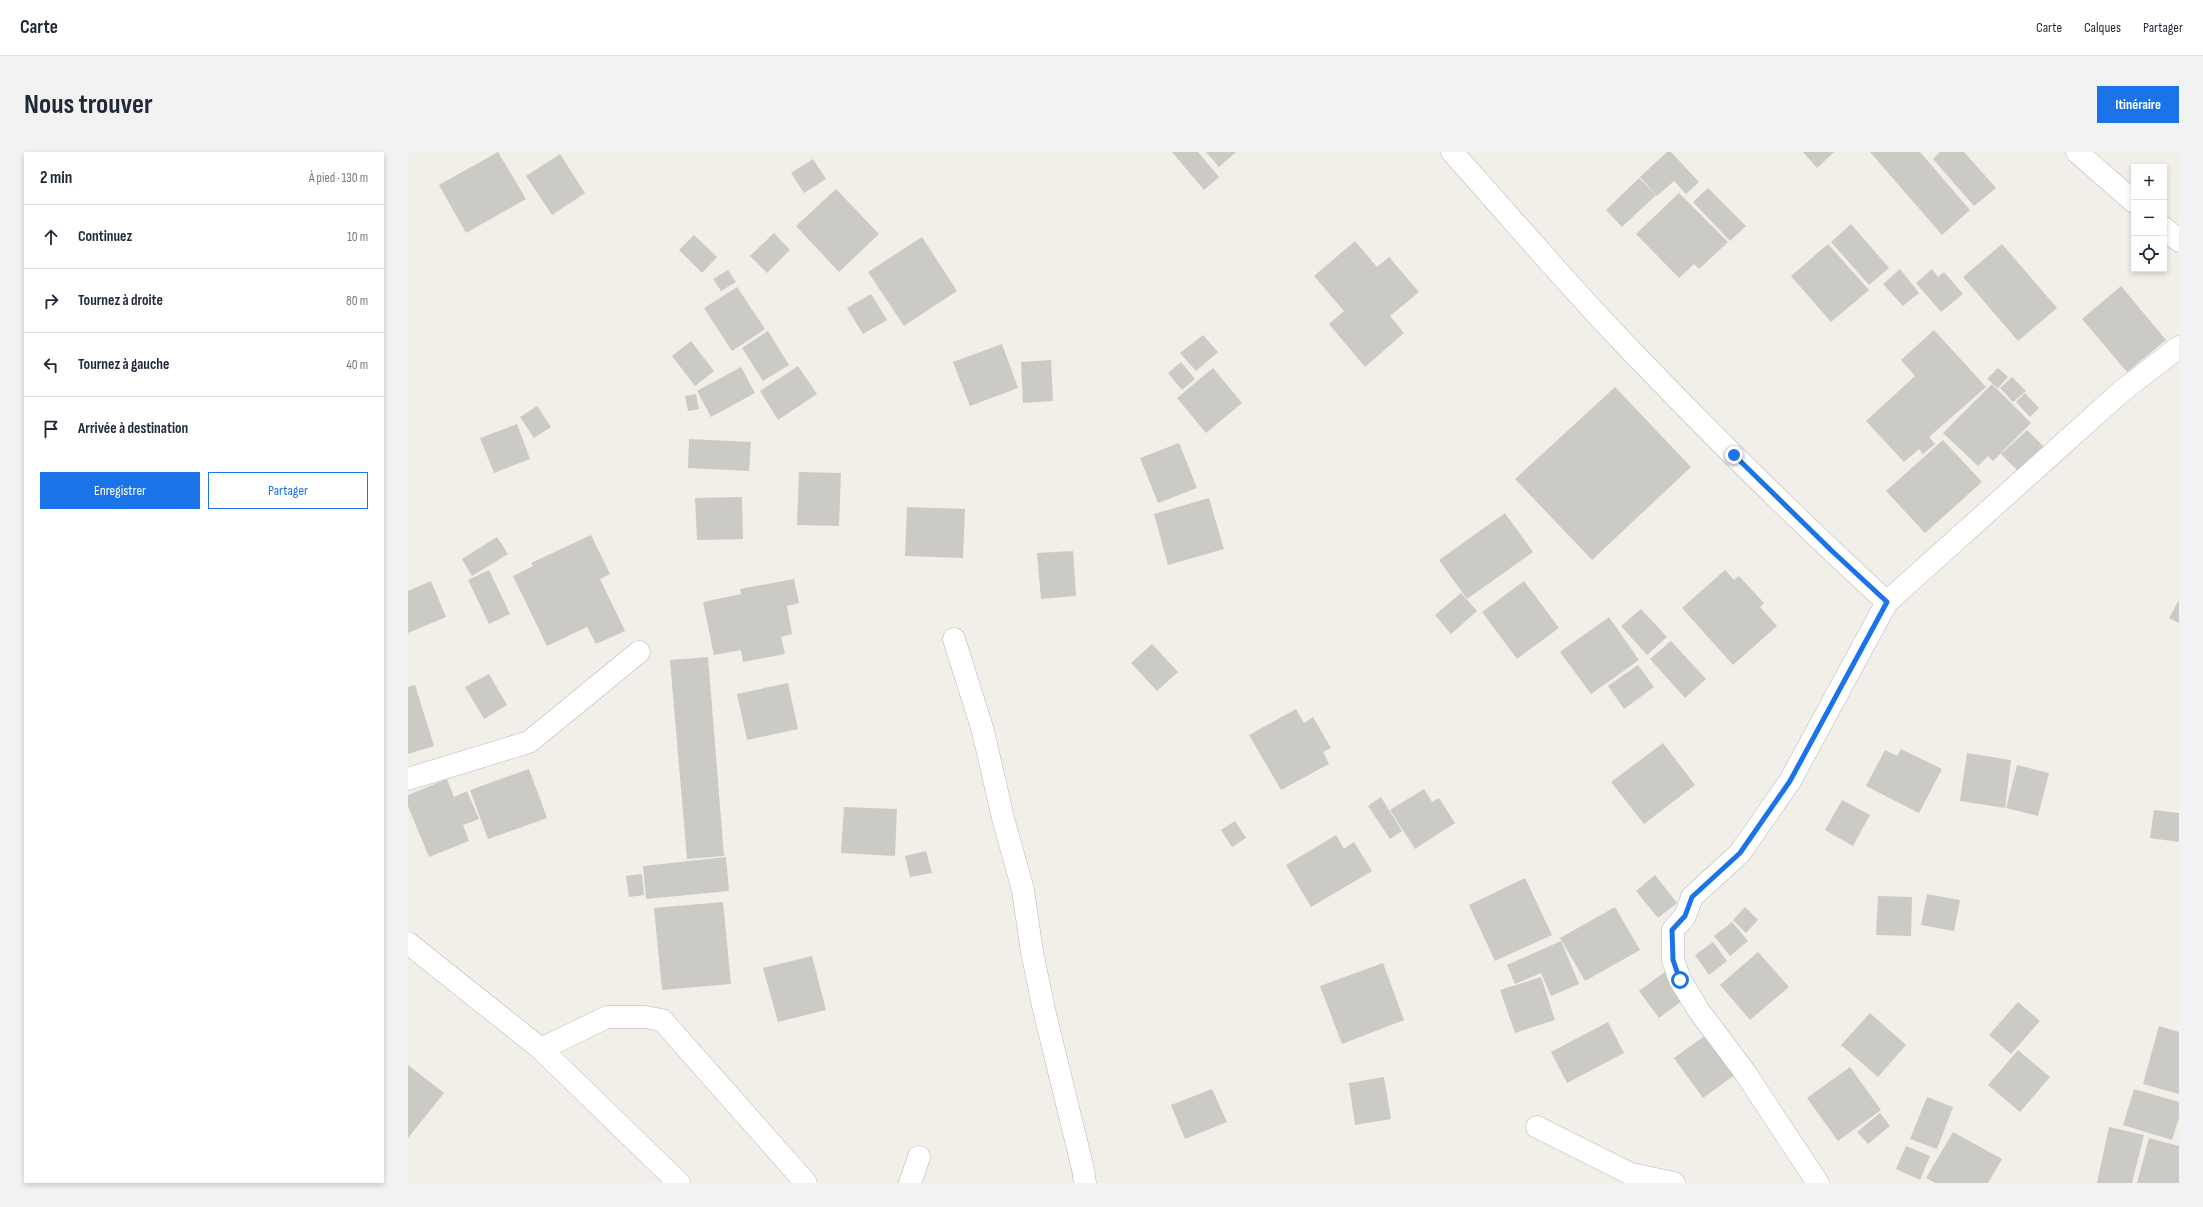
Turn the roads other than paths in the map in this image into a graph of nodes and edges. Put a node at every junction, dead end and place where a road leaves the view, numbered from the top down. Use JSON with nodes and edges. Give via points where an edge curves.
{"nodes":[{"id":1,"x":1452,"y":152,"type":"edge"},
{"id":2,"x":2077,"y":152,"type":"edge"},
{"id":3,"x":2132,"y":200,"type":"edge"},
{"id":4,"x":2167,"y":231,"type":"edge"},
{"id":5,"x":2179,"y":241,"type":"edge"},
{"id":6,"x":2179,"y":347,"type":"edge"},
{"id":7,"x":1887,"y":602,"type":"junction"},
{"id":8,"x":954,"y":639,"type":"dead end"},
{"id":9,"x":639,"y":652,"type":"dead end"},
{"id":10,"x":408,"y":779,"type":"edge"},
{"id":11,"x":408,"y":943,"type":"edge"},
{"id":12,"x":541,"y":1049,"type":"junction"},
{"id":13,"x":1537,"y":1127,"type":"dead end"},
{"id":14,"x":919,"y":1157,"type":"dead end"},
{"id":15,"x":679,"y":1183,"type":"edge"},
{"id":16,"x":806,"y":1183,"type":"edge"},
{"id":17,"x":910,"y":1183,"type":"edge"},
{"id":18,"x":1085,"y":1183,"type":"edge"},
{"id":19,"x":1674,"y":1183,"type":"edge"},
{"id":20,"x":1818,"y":1183,"type":"edge"}],
"edges":[{"from":1,"to":7,"type":"street","via":[[1617,336],[1788,508]]},
{"from":2,"to":3,"type":"street"},
{"from":4,"to":5,"type":"street"},
{"from":6,"to":7,"type":"street","via":[[2122,391]]},
{"from":7,"to":20,"type":"street","via":[[1790,781],[1740,853],[1692,897],[1685,916],[1672,930],[1673,960],[1680,980]]},
{"from":8,"to":18,"type":"street","via":[[983,731],[1023,890],[1044,1010]]},
{"from":9,"to":10,"type":"street","via":[[529,742]]},
{"from":11,"to":12,"type":"street"},
{"from":12,"to":15,"type":"street"},
{"from":12,"to":16,"type":"street","via":[[607,1017],[645,1017],[662,1020]]},
{"from":13,"to":19,"type":"street","via":[[1631,1174]]},
{"from":14,"to":17,"type":"street"}]}
